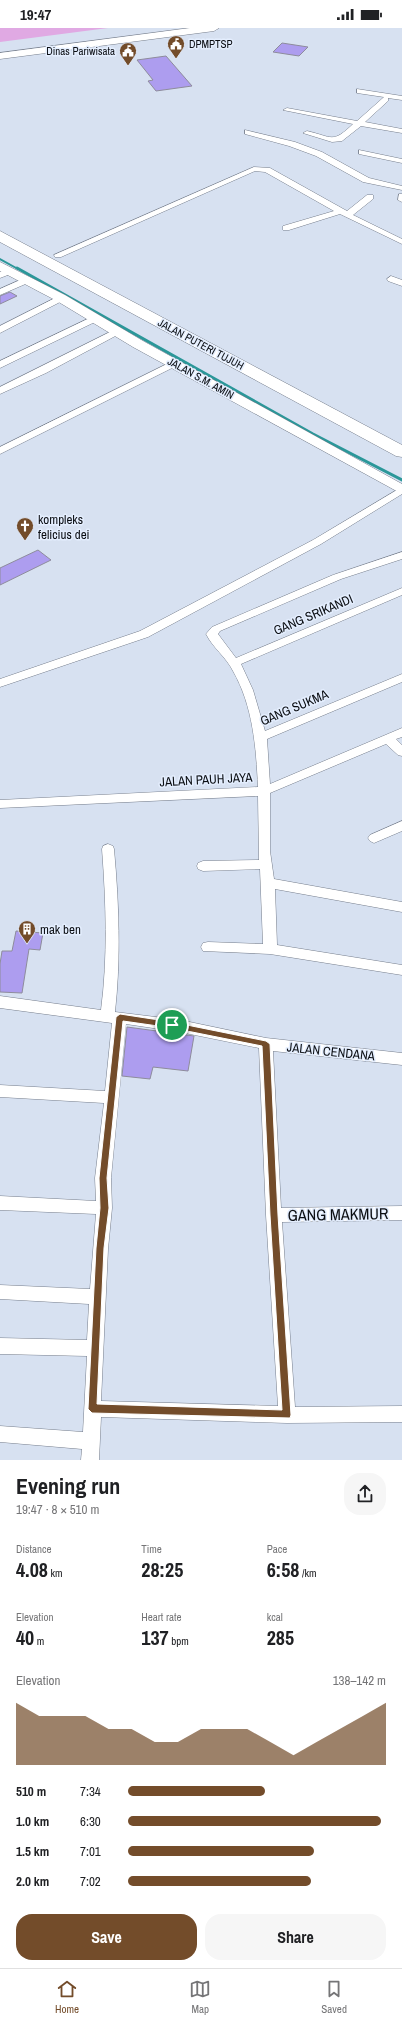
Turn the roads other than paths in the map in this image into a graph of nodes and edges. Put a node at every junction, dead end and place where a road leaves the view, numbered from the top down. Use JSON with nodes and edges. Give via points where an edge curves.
{"nodes":[{"id":1,"x":165,"y":28,"type":"edge"},
{"id":2,"x":214,"y":28,"type":"edge"},
{"id":3,"x":54,"y":46,"type":"junction"},
{"id":4,"x":0,"y":49,"type":"edge"},
{"id":5,"x":0,"y":56,"type":"edge"},
{"id":6,"x":360,"y":90,"type":"dead end"},
{"id":7,"x":402,"y":98,"type":"edge"},
{"id":8,"x":385,"y":99,"type":"dead end"},
{"id":9,"x":287,"y":110,"type":"dead end"},
{"id":10,"x":361,"y":124,"type":"junction"},
{"id":11,"x":402,"y":131,"type":"edge"},
{"id":12,"x":248,"y":132,"type":"dead end"},
{"id":13,"x":306,"y":133,"type":"dead end"},
{"id":14,"x":318,"y":136,"type":"junction"},
{"id":15,"x":299,"y":146,"type":"junction"},
{"id":16,"x":362,"y":152,"type":"dead end"},
{"id":17,"x":402,"y":161,"type":"edge"},
{"id":18,"x":402,"y":188,"type":"edge"},
{"id":19,"x":402,"y":196,"type":"edge"},
{"id":20,"x":370,"y":197,"type":"dead end"},
{"id":21,"x":402,"y":200,"type":"edge"},
{"id":22,"x":345,"y":213,"type":"junction"},
{"id":23,"x":0,"y":224,"type":"edge"},
{"id":24,"x":286,"y":228,"type":"dead end"},
{"id":25,"x":0,"y":236,"type":"edge"},
{"id":26,"x":402,"y":242,"type":"edge"},
{"id":27,"x":58,"y":255,"type":"junction"},
{"id":28,"x":3,"y":271,"type":"edge"},
{"id":29,"x":392,"y":279,"type":"dead end"},
{"id":30,"x":27,"y":280,"type":"junction"},
{"id":31,"x":402,"y":284,"type":"edge"},
{"id":32,"x":0,"y":292,"type":"edge"},
{"id":33,"x":61,"y":298,"type":"junction"},
{"id":34,"x":96,"y":318,"type":"junction"},
{"id":35,"x":0,"y":330,"type":"edge"},
{"id":36,"x":118,"y":331,"type":"junction"},
{"id":37,"x":175,"y":363,"type":"junction"},
{"id":38,"x":0,"y":365,"type":"edge"},
{"id":39,"x":0,"y":391,"type":"edge"},
{"id":40,"x":402,"y":437,"type":"edge"},
{"id":41,"x":0,"y":451,"type":"edge"},
{"id":42,"x":402,"y":452,"type":"edge"},
{"id":43,"x":402,"y":490,"type":"edge"},
{"id":44,"x":402,"y":555,"type":"edge"},
{"id":45,"x":402,"y":591,"type":"edge"},
{"id":46,"x":234,"y":663,"type":"junction"},
{"id":47,"x":402,"y":678,"type":"edge"},
{"id":48,"x":0,"y":683,"type":"edge"},
{"id":49,"x":402,"y":732,"type":"edge"},
{"id":50,"x":261,"y":737,"type":"junction"},
{"id":51,"x":387,"y":738,"type":"junction"},
{"id":52,"x":402,"y":752,"type":"edge"},
{"id":53,"x":264,"y":791,"type":"junction"},
{"id":54,"x":0,"y":804,"type":"edge"},
{"id":55,"x":402,"y":826,"type":"edge"},
{"id":56,"x":374,"y":838,"type":"dead end"},
{"id":57,"x":108,"y":849,"type":"dead end"},
{"id":58,"x":266,"y":864,"type":"junction"},
{"id":59,"x":203,"y":866,"type":"dead end"},
{"id":60,"x":268,"y":883,"type":"junction"},
{"id":61,"x":402,"y":907,"type":"edge"},
{"id":62,"x":208,"y":947,"type":"dead end"},
{"id":63,"x":270,"y":949,"type":"junction"},
{"id":64,"x":402,"y":970,"type":"edge"},
{"id":65,"x":0,"y":1002,"type":"edge"},
{"id":66,"x":113,"y":1016,"type":"junction"},
{"id":67,"x":266,"y":1044,"type":"junction"},
{"id":68,"x":402,"y":1059,"type":"edge"},
{"id":69,"x":0,"y":1091,"type":"edge"},
{"id":70,"x":111,"y":1097,"type":"junction"},
{"id":71,"x":0,"y":1203,"type":"edge"},
{"id":72,"x":104,"y":1208,"type":"junction"},
{"id":73,"x":402,"y":1213,"type":"edge"},
{"id":74,"x":274,"y":1215,"type":"junction"},
{"id":75,"x":0,"y":1292,"type":"edge"},
{"id":76,"x":98,"y":1296,"type":"junction"},
{"id":77,"x":0,"y":1346,"type":"edge"},
{"id":78,"x":94,"y":1348,"type":"junction"},
{"id":79,"x":92,"y":1409,"type":"junction"},
{"id":80,"x":402,"y":1414,"type":"edge"},
{"id":81,"x":287,"y":1415,"type":"junction"},
{"id":82,"x":0,"y":1434,"type":"edge"},
{"id":83,"x":91,"y":1440,"type":"junction"},
{"id":84,"x":90,"y":1460,"type":"edge"}],
"edges":[{"from":1,"to":3,"type":"main road"},
{"from":2,"to":3,"type":"main road"},
{"from":3,"to":4,"type":"main road"},
{"from":3,"to":5,"type":"main road"},
{"from":6,"to":7,"type":"street"},
{"from":8,"to":10,"type":"street"},
{"from":9,"to":10,"type":"street"},
{"from":10,"to":11,"type":"street"},
{"from":10,"to":14,"type":"street","via":[[342,139],[332,140]]},
{"from":12,"to":15,"type":"street"},
{"from":13,"to":14,"type":"street"},
{"from":14,"to":15,"type":"street"},
{"from":15,"to":18,"type":"street","via":[[366,180]]},
{"from":16,"to":17,"type":"street"},
{"from":19,"to":21,"type":"street"},
{"from":20,"to":22,"type":"street"},
{"from":22,"to":24,"type":"street"},
{"from":22,"to":26,"type":"street"},
{"from":22,"to":27,"type":"street","via":[[267,170],[256,169]]},
{"from":23,"to":27,"type":"highway","name":"JALAN PUTERI TUJUH"},
{"from":25,"to":42,"type":"highway","name":"JALAN PUTERI TUJUH"},
{"from":27,"to":40,"type":"highway","name":"JALAN PUTERI TUJUH","via":[[250,359]]},
{"from":28,"to":30,"type":"street","name":"JALAN S.M. AMIN"},
{"from":29,"to":31,"type":"street"},
{"from":30,"to":32,"type":"street"},
{"from":30,"to":33,"type":"street","name":"JALAN S.M. AMIN"},
{"from":33,"to":34,"type":"street","name":"JALAN S.M. AMIN"},
{"from":33,"to":35,"type":"street"},
{"from":34,"to":36,"type":"street","name":"JALAN S.M. AMIN"},
{"from":34,"to":38,"type":"street"},
{"from":36,"to":37,"type":"street","name":"JALAN S.M. AMIN"},
{"from":36,"to":39,"type":"street","via":[[43,372]]},
{"from":37,"to":41,"type":"street"},
{"from":37,"to":43,"type":"street","name":"JALAN S.M. AMIN"},
{"from":43,"to":48,"type":"street","via":[[317,542],[144,634]]},
{"from":44,"to":46,"type":"street","via":[[337,577],[216,629],[212,634],[214,640]]},
{"from":45,"to":46,"type":"street","name":"GANG SRIKANDI"},
{"from":46,"to":50,"type":"street","via":[[247,686]]},
{"from":47,"to":50,"type":"street","name":"GANG SUKMA"},
{"from":49,"to":51,"type":"street","name":"JALAN PAUH JAYA"},
{"from":50,"to":53,"type":"street","name":"GANG SUKMA"},
{"from":51,"to":52,"type":"street"},
{"from":51,"to":53,"type":"street","name":"JALAN PAUH JAYA"},
{"from":53,"to":54,"type":"street","name":"JALAN PAUH JAYA"},
{"from":53,"to":58,"type":"street","name":"GANG SUKMA"},
{"from":55,"to":56,"type":"street"},
{"from":57,"to":66,"type":"street"},
{"from":58,"to":59,"type":"street"},
{"from":58,"to":60,"type":"street","name":"GANG SUKMA"},
{"from":60,"to":61,"type":"street"},
{"from":60,"to":63,"type":"street","name":"GANG SUKMA"},
{"from":62,"to":63,"type":"street"},
{"from":63,"to":64,"type":"street"},
{"from":65,"to":66,"type":"street","name":"JALAN CENDANA"},
{"from":66,"to":67,"type":"street","name":"JALAN CENDANA","via":[[180,1026]]},
{"from":66,"to":70,"type":"street"},
{"from":67,"to":68,"type":"street","name":"JALAN CENDANA"},
{"from":67,"to":74,"type":"street"},
{"from":69,"to":70,"type":"street"},
{"from":70,"to":72,"type":"street","via":[[103,1178]]},
{"from":71,"to":72,"type":"street"},
{"from":72,"to":76,"type":"street"},
{"from":73,"to":74,"type":"street","name":"GANG MAKMUR"},
{"from":74,"to":81,"type":"street"},
{"from":75,"to":76,"type":"street"},
{"from":76,"to":78,"type":"street"},
{"from":77,"to":78,"type":"street"},
{"from":78,"to":79,"type":"street"},
{"from":79,"to":81,"type":"street"},
{"from":79,"to":83,"type":"street"},
{"from":80,"to":81,"type":"street"},
{"from":82,"to":83,"type":"street"},
{"from":83,"to":84,"type":"street"}]}
